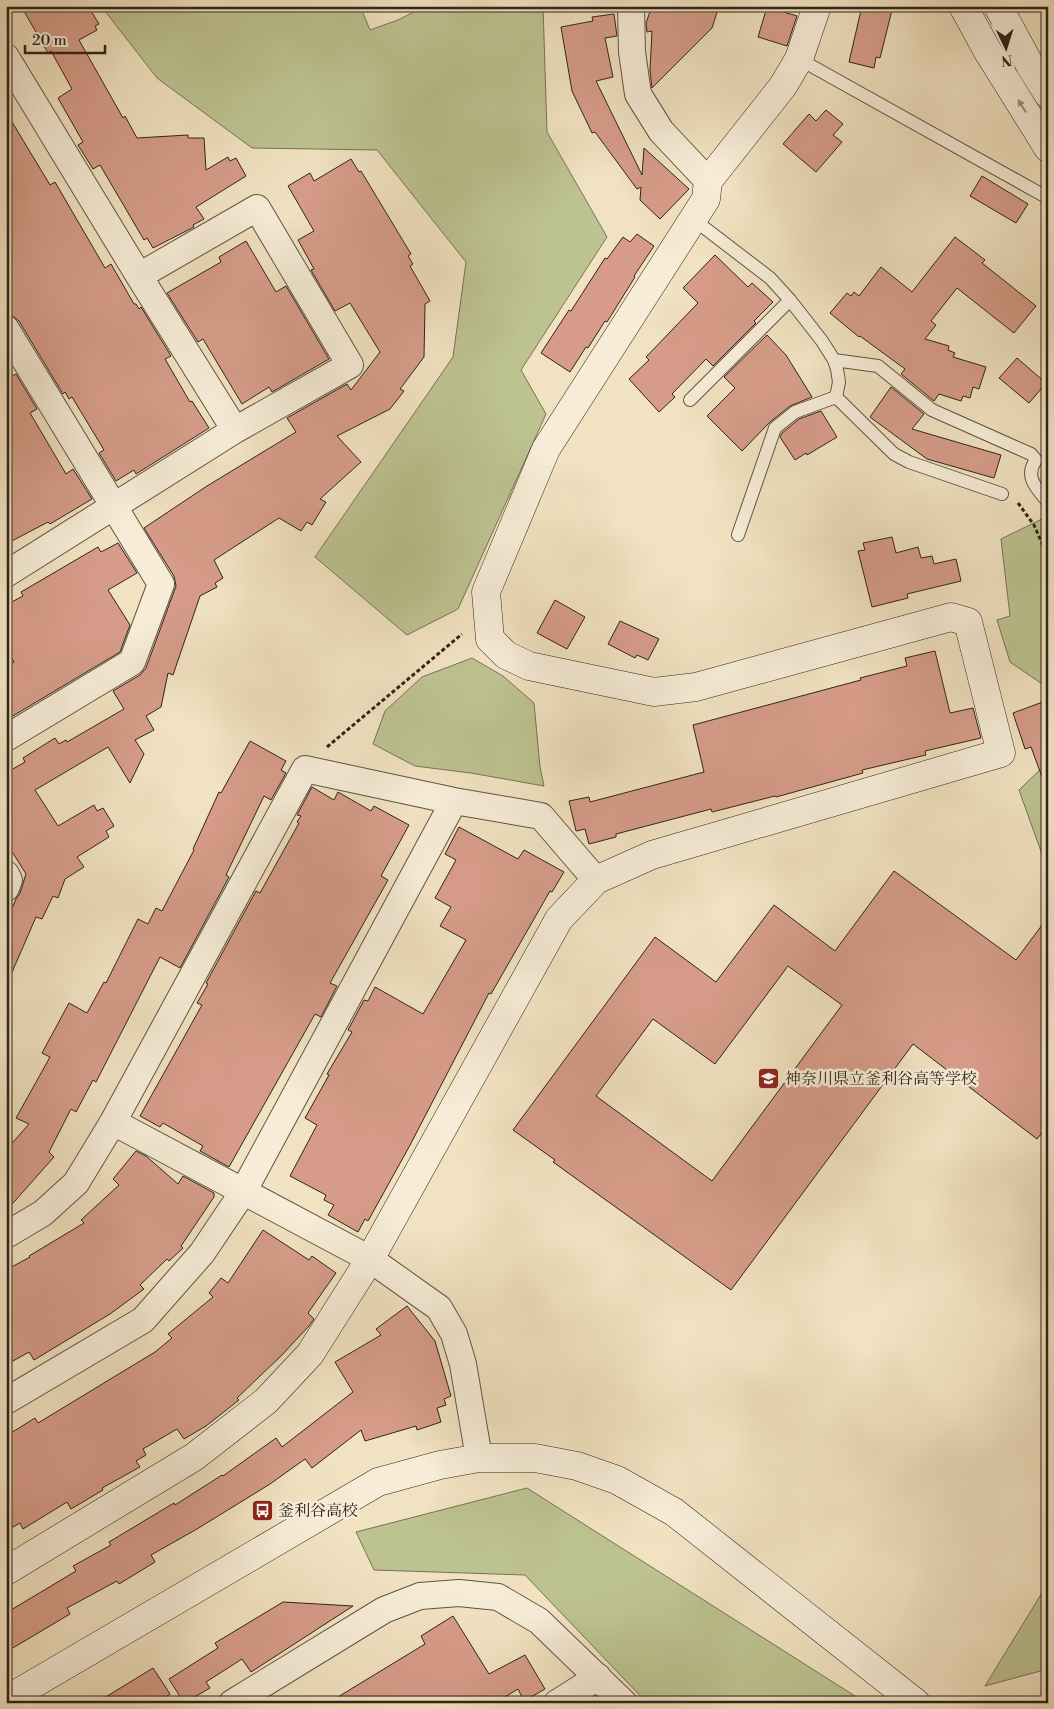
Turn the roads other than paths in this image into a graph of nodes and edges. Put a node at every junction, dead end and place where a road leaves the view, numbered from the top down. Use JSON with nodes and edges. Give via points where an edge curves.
{"nodes":[{"id":1,"x":631,"y":6,"type":"edge"},
{"id":2,"x":818,"y":6,"type":"edge"},
{"id":3,"x":963,"y":6,"type":"edge"},
{"id":4,"x":998,"y":6,"type":"edge"},
{"id":5,"x":6,"y":57,"type":"edge"},
{"id":6,"x":799,"y":59,"type":"junction"},
{"id":7,"x":1048,"y":94,"type":"edge"},
{"id":8,"x":1048,"y":148,"type":"edge"},
{"id":9,"x":708,"y":181,"type":"junction"},
{"id":10,"x":1048,"y":198,"type":"edge"},
{"id":11,"x":693,"y":219,"type":"junction"},
{"id":12,"x":139,"y":276,"type":"junction"},
{"id":13,"x":790,"y":300,"type":"junction"},
{"id":14,"x":6,"y":329,"type":"edge"},
{"id":15,"x":834,"y":360,"type":"junction"},
{"id":16,"x":836,"y":397,"type":"junction"},
{"id":17,"x":690,"y":400,"type":"dead end"},
{"id":18,"x":235,"y":430,"type":"junction"},
{"id":19,"x":1002,"y":494,"type":"road end"},
{"id":20,"x":1048,"y":502,"type":"edge"},
{"id":21,"x":114,"y":506,"type":"junction"},
{"id":22,"x":738,"y":535,"type":"dead end"},
{"id":23,"x":6,"y":574,"type":"edge"},
{"id":24,"x":6,"y":738,"type":"edge"},
{"id":25,"x":454,"y":801,"type":"junction"},
{"id":26,"x":6,"y":874,"type":"edge"},
{"id":27,"x":596,"y":880,"type":"junction"},
{"id":28,"x":6,"y":888,"type":"edge"},
{"id":29,"x":113,"y":1122,"type":"junction"},
{"id":30,"x":243,"y":1192,"type":"junction"},
{"id":31,"x":6,"y":1235,"type":"edge"},
{"id":32,"x":370,"y":1259,"type":"junction"},
{"id":33,"x":6,"y":1400,"type":"edge"},
{"id":34,"x":479,"y":1458,"type":"junction"},
{"id":35,"x":6,"y":1571,"type":"edge"},
{"id":36,"x":598,"y":1677,"type":"junction"},
{"id":37,"x":6,"y":1700,"type":"edge"},
{"id":38,"x":232,"y":1703,"type":"edge"},
{"id":39,"x":557,"y":1703,"type":"edge"},
{"id":40,"x":624,"y":1703,"type":"edge"},
{"id":41,"x":916,"y":1703,"type":"edge"}],
"edges":[{"from":1,"to":9,"type":"street","via":[[632,52],[638,94],[660,131]]},
{"from":2,"to":6,"type":"street"},
{"from":8,"to":3,"type":"street","one_way":true},
{"from":4,"to":7,"type":"street"},
{"from":5,"to":12,"type":"street"},
{"from":6,"to":9,"type":"street","via":[[783,86]]},
{"from":6,"to":10,"type":"lane"},
{"from":9,"to":11,"type":"street","via":[[706,199]]},
{"from":11,"to":13,"type":"lane","via":[[770,278]]},
{"from":11,"to":27,"type":"street","via":[[546,449],[486,592],[490,639],[506,655],[529,666],[654,692],[696,687],[951,617],[968,622],[1001,754],[652,855]]},
{"from":12,"to":18,"type":"street"},
{"from":12,"to":18,"type":"street","via":[[257,208],[350,365]]},
{"from":13,"to":15,"type":"lane"},
{"from":13,"to":17,"type":"lane"},
{"from":14,"to":21,"type":"street"},
{"from":15,"to":16,"type":"lane","via":[[839,382]]},
{"from":15,"to":20,"type":"lane","via":[[878,366],[932,410],[1031,454],[1036,460],[1030,468],[1030,476]]},
{"from":16,"to":19,"type":"lane","via":[[894,454]]},
{"from":16,"to":22,"type":"lane","via":[[795,412],[775,428]]},
{"from":18,"to":21,"type":"street"},
{"from":21,"to":23,"type":"street"},
{"from":21,"to":24,"type":"street","via":[[161,584],[132,662]]},
{"from":25,"to":27,"type":"street","via":[[541,816]]},
{"from":25,"to":29,"type":"street","via":[[305,769]]},
{"from":25,"to":30,"type":"street"},
{"from":26,"to":28,"type":"street","via":[[9,880]]},
{"from":27,"to":32,"type":"street","via":[[559,919]]},
{"from":29,"to":30,"type":"street"},
{"from":29,"to":31,"type":"street","via":[[76,1183],[43,1213]]},
{"from":30,"to":32,"type":"street"},
{"from":30,"to":33,"type":"street","via":[[202,1253],[143,1320]]},
{"from":32,"to":34,"type":"street","via":[[440,1308],[454,1334],[463,1364]]},
{"from":32,"to":35,"type":"street","via":[[310,1354],[266,1401],[194,1457]]},
{"from":34,"to":37,"type":"street","via":[[378,1482]]},
{"from":34,"to":41,"type":"street","via":[[535,1458],[577,1466],[617,1480],[674,1512]]},
{"from":36,"to":38,"type":"street","via":[[539,1622],[498,1597],[440,1594],[420,1596],[384,1610]]},
{"from":36,"to":39,"type":"street"},
{"from":36,"to":40,"type":"street"}]}
